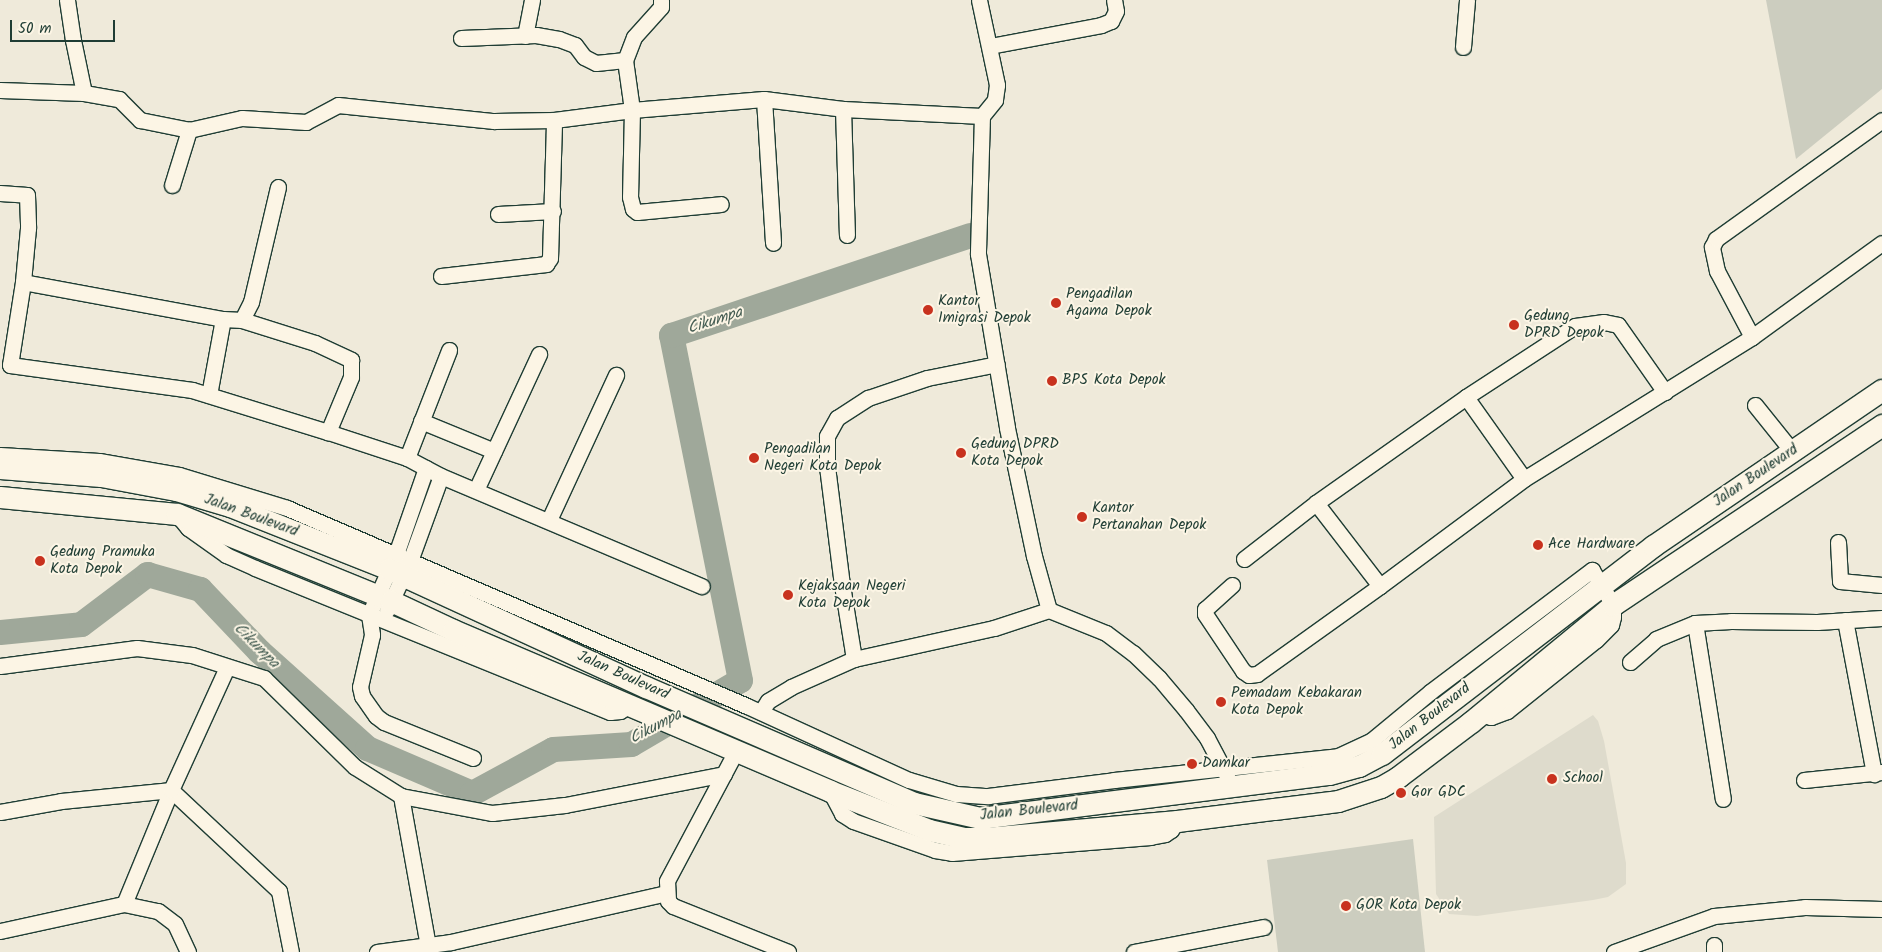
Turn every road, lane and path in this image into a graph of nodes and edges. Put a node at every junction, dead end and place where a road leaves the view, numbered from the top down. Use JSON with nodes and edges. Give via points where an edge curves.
{"nodes":[{"id":1,"x":67,"y":0,"type":"edge"},
{"id":2,"x":532,"y":0,"type":"edge"},
{"id":3,"x":661,"y":0,"type":"edge"},
{"id":4,"x":979,"y":0,"type":"edge"},
{"id":5,"x":1114,"y":0,"type":"edge"},
{"id":6,"x":1467,"y":0,"type":"edge"},
{"id":7,"x":525,"y":36,"type":"junction"},
{"id":8,"x":461,"y":38,"type":"dead end"},
{"id":9,"x":990,"y":46,"type":"junction"},
{"id":10,"x":1463,"y":47,"type":"dead end"},
{"id":11,"x":624,"y":60,"type":"junction"},
{"id":12,"x":0,"y":90,"type":"edge"},
{"id":13,"x":84,"y":93,"type":"junction"},
{"id":14,"x":764,"y":100,"type":"junction"},
{"id":15,"x":843,"y":109,"type":"junction"},
{"id":16,"x":632,"y":110,"type":"junction"},
{"id":17,"x":982,"y":116,"type":"junction"},
{"id":18,"x":554,"y":120,"type":"junction"},
{"id":19,"x":1881,"y":123,"type":"edge"},
{"id":20,"x":189,"y":130,"type":"junction"},
{"id":21,"x":172,"y":185,"type":"dead end"},
{"id":22,"x":278,"y":187,"type":"dead end"},
{"id":23,"x":0,"y":193,"type":"edge"},
{"id":24,"x":721,"y":204,"type":"dead end"},
{"id":25,"x":553,"y":211,"type":"junction"},
{"id":26,"x":498,"y":214,"type":"dead end"},
{"id":27,"x":847,"y":235,"type":"dead end"},
{"id":28,"x":773,"y":243,"type":"dead end"},
{"id":29,"x":1882,"y":243,"type":"edge"},
{"id":30,"x":441,"y":276,"type":"dead end"},
{"id":31,"x":23,"y":282,"type":"junction"},
{"id":32,"x":222,"y":319,"type":"junction"},
{"id":33,"x":242,"y":320,"type":"junction"},
{"id":34,"x":1752,"y":337,"type":"junction"},
{"id":35,"x":449,"y":350,"type":"dead end"},
{"id":36,"x":538,"y":354,"type":"dead end"},
{"id":37,"x":997,"y":364,"type":"junction"},
{"id":38,"x":5,"y":365,"type":"edge"},
{"id":39,"x":616,"y":375,"type":"dead end"},
{"id":40,"x":1882,"y":390,"type":"edge"},
{"id":41,"x":1665,"y":392,"type":"junction"},
{"id":42,"x":209,"y":395,"type":"junction"},
{"id":43,"x":1466,"y":397,"type":"junction"},
{"id":44,"x":1755,"y":405,"type":"dead end"},
{"id":45,"x":421,"y":421,"type":"junction"},
{"id":46,"x":1882,"y":424,"type":"edge"},
{"id":47,"x":328,"y":432,"type":"junction"},
{"id":48,"x":494,"y":451,"type":"junction"},
{"id":49,"x":1792,"y":451,"type":"junction"},
{"id":50,"x":0,"y":455,"type":"edge"},
{"id":51,"x":407,"y":458,"type":"junction"},
{"id":52,"x":0,"y":468,"type":"edge"},
{"id":53,"x":426,"y":468,"type":"junction"},
{"id":54,"x":442,"y":476,"type":"junction"},
{"id":55,"x":1524,"y":479,"type":"junction"},
{"id":56,"x":476,"y":490,"type":"junction"},
{"id":57,"x":0,"y":497,"type":"edge"},
{"id":58,"x":1316,"y":503,"type":"junction"},
{"id":59,"x":410,"y":513,"type":"junction"},
{"id":60,"x":177,"y":514,"type":"junction"},
{"id":61,"x":426,"y":519,"type":"junction"},
{"id":62,"x":550,"y":520,"type":"junction"},
{"id":63,"x":1838,"y":542,"type":"dead end"},
{"id":64,"x":1244,"y":559,"type":"dead end"},
{"id":65,"x":400,"y":565,"type":"junction"},
{"id":66,"x":1597,"y":577,"type":"junction"},
{"id":67,"x":1882,"y":585,"type":"edge"},
{"id":68,"x":702,"y":586,"type":"dead end"},
{"id":69,"x":1232,"y":586,"type":"dead end"},
{"id":70,"x":1380,"y":586,"type":"junction"},
{"id":71,"x":383,"y":598,"type":"junction"},
{"id":72,"x":1613,"y":605,"type":"junction"},
{"id":73,"x":1049,"y":610,"type":"junction"},
{"id":74,"x":376,"y":618,"type":"junction"},
{"id":75,"x":1882,"y":618,"type":"edge"},
{"id":76,"x":1845,"y":620,"type":"junction"},
{"id":77,"x":1695,"y":623,"type":"junction"},
{"id":78,"x":854,"y":659,"type":"junction"},
{"id":79,"x":1630,"y":662,"type":"dead end"},
{"id":80,"x":0,"y":666,"type":"edge"},
{"id":81,"x":228,"y":667,"type":"junction"},
{"id":82,"x":646,"y":687,"type":"junction"},
{"id":83,"x":634,"y":706,"type":"junction"},
{"id":84,"x":761,"y":712,"type":"junction"},
{"id":85,"x":736,"y":751,"type":"junction"},
{"id":86,"x":473,"y":758,"type":"dead end"},
{"id":87,"x":1878,"y":773,"type":"edge"},
{"id":88,"x":724,"y":774,"type":"junction"},
{"id":89,"x":1227,"y":777,"type":"junction"},
{"id":90,"x":1804,"y":780,"type":"dead end"},
{"id":91,"x":1266,"y":782,"type":"junction"},
{"id":92,"x":171,"y":790,"type":"junction"},
{"id":93,"x":401,"y":796,"type":"junction"},
{"id":94,"x":1723,"y":799,"type":"dead end"},
{"id":95,"x":1274,"y":809,"type":"junction"},
{"id":96,"x":0,"y":812,"type":"edge"},
{"id":97,"x":667,"y":894,"type":"junction"},
{"id":98,"x":124,"y":904,"type":"junction"},
{"id":99,"x":1882,"y":910,"type":"edge"},
{"id":100,"x":1264,"y":927,"type":"dead end"},
{"id":101,"x":0,"y":931,"type":"edge"},
{"id":102,"x":428,"y":946,"type":"junction"},
{"id":103,"x":188,"y":952,"type":"edge"},
{"id":104,"x":291,"y":952,"type":"edge"},
{"id":105,"x":376,"y":952,"type":"edge"},
{"id":106,"x":790,"y":952,"type":"edge"},
{"id":107,"x":1134,"y":952,"type":"edge"},
{"id":108,"x":1614,"y":952,"type":"edge"}],
"edges":[{"from":1,"to":13,"type":"street"},
{"from":2,"to":7,"type":"street"},
{"from":3,"to":11,"type":"street","via":[[661,7],[634,37]]},
{"from":4,"to":9,"type":"street"},
{"from":5,"to":9,"type":"street","via":[[1116,12],[1111,21],[1101,25]]},
{"from":6,"to":10,"type":"street"},
{"from":7,"to":8,"type":"street"},
{"from":7,"to":11,"type":"street","via":[[559,39],[575,45],[584,57],[596,64]]},
{"from":9,"to":17,"type":"street","via":[[997,85],[995,100]]},
{"from":11,"to":16,"type":"street"},
{"from":12,"to":13,"type":"street"},
{"from":13,"to":20,"type":"street","via":[[119,99],[140,120]]},
{"from":14,"to":15,"type":"street"},
{"from":14,"to":16,"type":"street"},
{"from":14,"to":28,"type":"street"},
{"from":15,"to":17,"type":"street"},
{"from":15,"to":27,"type":"street"},
{"from":16,"to":18,"type":"street"},
{"from":16,"to":24,"type":"street","via":[[630,197],[633,209],[637,212]]},
{"from":17,"to":37,"type":"street","via":[[978,254]]},
{"from":18,"to":20,"type":"street","via":[[494,121],[338,105],[306,122],[242,118]]},
{"from":18,"to":25,"type":"street"},
{"from":19,"to":34,"type":"street","via":[[1716,239],[1712,247],[1717,271]]},
{"from":20,"to":21,"type":"street"},
{"from":22,"to":33,"type":"street","via":[[251,302]]},
{"from":23,"to":31,"type":"street","via":[[27,195],[28,228]]},
{"from":25,"to":26,"type":"street"},
{"from":25,"to":30,"type":"street","via":[[550,258],[546,264]]},
{"from":29,"to":34,"type":"street"},
{"from":31,"to":32,"type":"street"},
{"from":31,"to":38,"type":"street"},
{"from":32,"to":33,"type":"street"},
{"from":32,"to":42,"type":"street"},
{"from":33,"to":47,"type":"street","via":[[315,343],[351,360],[350,377]]},
{"from":34,"to":41,"type":"street"},
{"from":35,"to":45,"type":"street"},
{"from":36,"to":48,"type":"street"},
{"from":37,"to":73,"type":"street","via":[[1034,556]]},
{"from":37,"to":78,"type":"street","via":[[927,378],[868,398],[837,418],[827,436],[827,466]]},
{"from":38,"to":42,"type":"street"},
{"from":39,"to":62,"type":"street"},
{"from":40,"to":49,"type":"main road","name":"Jalan Boulevard"},
{"from":41,"to":43,"type":"street","via":[[1618,325],[1604,322],[1575,326]]},
{"from":41,"to":55,"type":"street"},
{"from":42,"to":47,"type":"street"},
{"from":43,"to":55,"type":"street"},
{"from":43,"to":58,"type":"street"},
{"from":44,"to":49,"type":"street"},
{"from":45,"to":48,"type":"street"},
{"from":45,"to":51,"type":"street"},
{"from":46,"to":72,"type":"main road","name":"Jalan Boulevard"},
{"from":47,"to":51,"type":"street"},
{"from":48,"to":56,"type":"street"},
{"from":49,"to":66,"type":"main road","name":"Jalan Boulevard"},
{"from":50,"to":65,"type":"street","via":[[99,461],[179,475],[287,508]]},
{"from":51,"to":53,"type":"street"},
{"from":52,"to":65,"type":"main road","name":"Jalan Boulevard","via":[[101,476],[176,490]]},
{"from":53,"to":54,"type":"street"},
{"from":53,"to":59,"type":"street"},
{"from":54,"to":56,"type":"street"},
{"from":54,"to":61,"type":"street"},
{"from":55,"to":70,"type":"street"},
{"from":56,"to":62,"type":"street"},
{"from":57,"to":60,"type":"main road","name":"Jalan Boulevard"},
{"from":58,"to":64,"type":"street"},
{"from":58,"to":70,"type":"street"},
{"from":59,"to":61,"type":"street"},
{"from":59,"to":65,"type":"street"},
{"from":60,"to":71,"type":"main road","name":"Jalan Boulevard"},
{"from":60,"to":74,"type":"street","via":[[188,528],[226,555]]},
{"from":61,"to":65,"type":"street"},
{"from":62,"to":68,"type":"street"},
{"from":63,"to":67,"type":"street","via":[[1840,581]]},
{"from":65,"to":71,"type":"street"},
{"from":65,"to":82,"type":"main road","name":"Jalan Boulevard"},
{"from":65,"to":84,"type":"street"},
{"from":66,"to":72,"type":"street"},
{"from":66,"to":89,"type":"street","via":[[1430,692],[1372,740],[1338,756]]},
{"from":66,"to":91,"type":"main road","name":"Jalan Boulevard","via":[[1382,754],[1359,766],[1329,774]]},
{"from":69,"to":70,"type":"street","via":[[1205,609],[1205,614],[1243,671],[1249,675],[1257,674]]},
{"from":71,"to":74,"type":"street"},
{"from":71,"to":83,"type":"main road","name":"Jalan Boulevard"},
{"from":72,"to":95,"type":"main road","name":"Jalan Boulevard","via":[[1398,777],[1381,787],[1338,801]]},
{"from":73,"to":78,"type":"street","via":[[994,628]]},
{"from":73,"to":89,"type":"street","via":[[1106,633],[1133,653],[1186,710],[1207,738]]},
{"from":74,"to":83,"type":"street","via":[[610,712]]},
{"from":74,"to":86,"type":"street","via":[[360,687],[362,696],[384,722]]},
{"from":75,"to":76,"type":"street"},
{"from":76,"to":77,"type":"street"},
{"from":76,"to":87,"type":"street"},
{"from":77,"to":79,"type":"street","via":[[1656,639]]},
{"from":77,"to":94,"type":"street"},
{"from":78,"to":84,"type":"street","via":[[791,687],[768,701]]},
{"from":80,"to":81,"type":"street","via":[[137,648],[192,655]]},
{"from":81,"to":92,"type":"street"},
{"from":81,"to":93,"type":"street","via":[[264,678],[355,768]]},
{"from":82,"to":83,"type":"main road"},
{"from":82,"to":89,"type":"main road","name":"Jalan Boulevard","via":[[914,803],[980,818]]},
{"from":83,"to":85,"type":"main road","name":"Jalan Boulevard"},
{"from":84,"to":89,"type":"street","via":[[909,780],[956,794],[988,796]]},
{"from":85,"to":88,"type":"street"},
{"from":85,"to":95,"type":"main road","name":"Jalan Boulevard","via":[[929,830],[964,838],[1177,821]]},
{"from":87,"to":90,"type":"street"},
{"from":88,"to":93,"type":"street","via":[[565,805],[492,813]]},
{"from":88,"to":97,"type":"street","via":[[667,881]]},
{"from":89,"to":91,"type":"main road","name":"Jalan Boulevard"},
{"from":91,"to":95,"type":"main road"},
{"from":92,"to":96,"type":"street","via":[[61,801]]},
{"from":92,"to":98,"type":"street"},
{"from":92,"to":104,"type":"street","via":[[278,891]]},
{"from":93,"to":102,"type":"street"},
{"from":97,"to":102,"type":"street"},
{"from":97,"to":106,"type":"street","via":[[673,906]]},
{"from":98,"to":101,"type":"street"},
{"from":98,"to":103,"type":"street","via":[[158,911],[175,924]]},
{"from":99,"to":108,"type":"street","via":[[1804,906],[1714,916]]},
{"from":100,"to":107,"type":"street"},
{"from":102,"to":105,"type":"street"}]}
